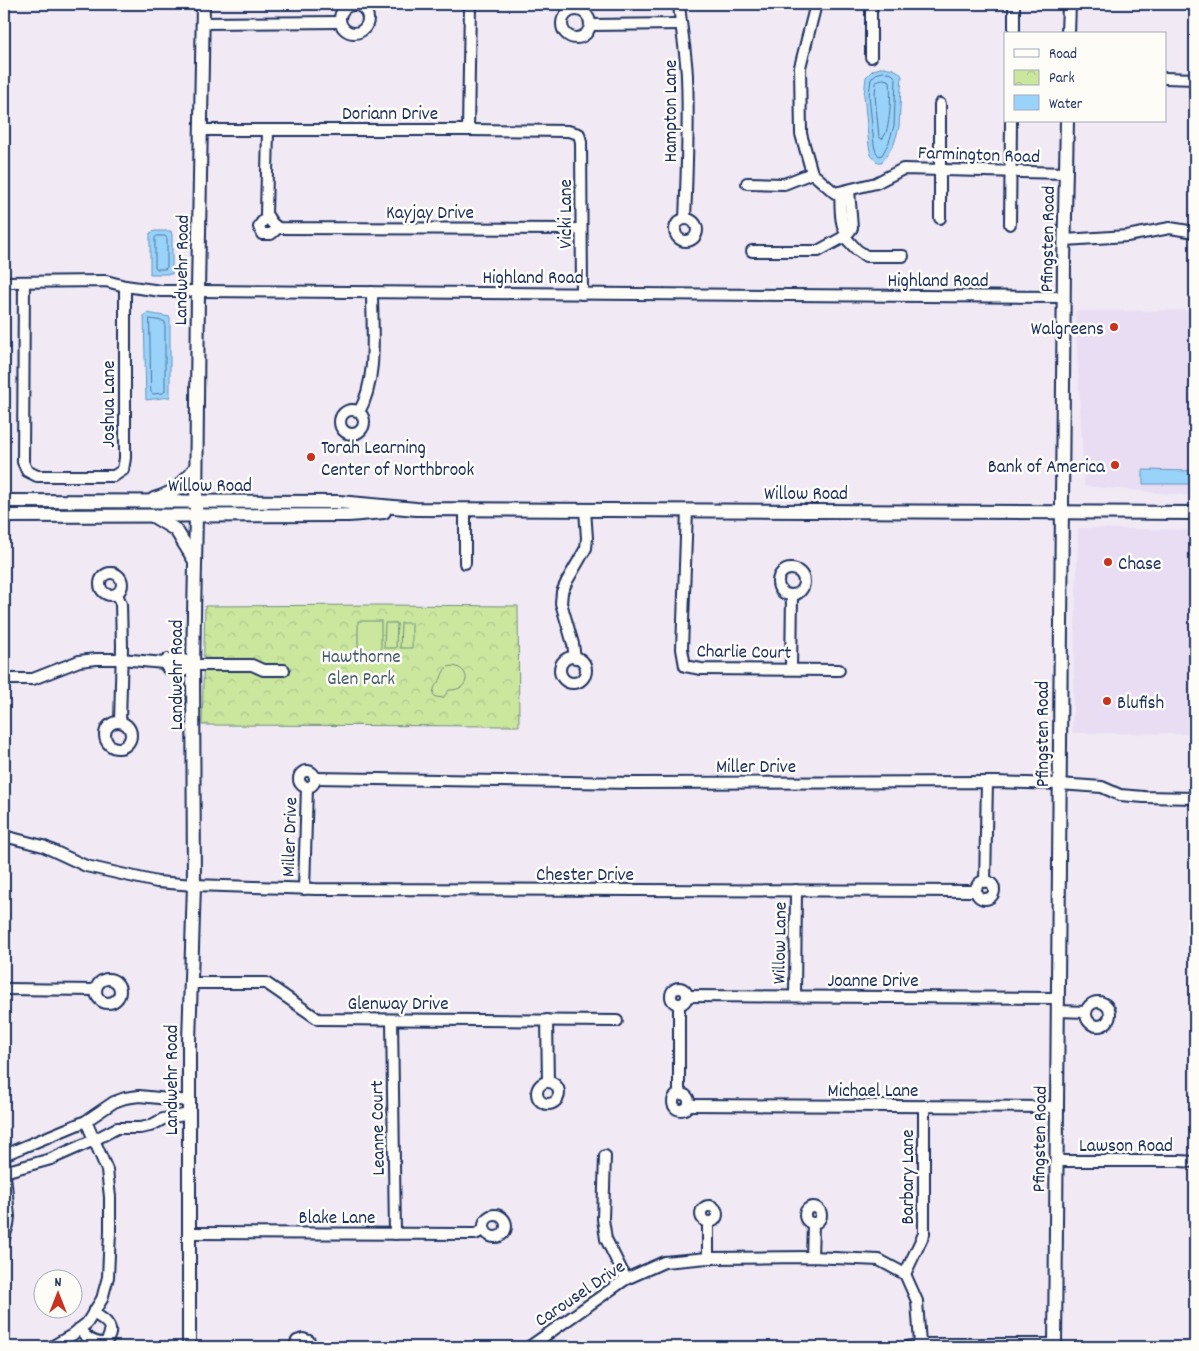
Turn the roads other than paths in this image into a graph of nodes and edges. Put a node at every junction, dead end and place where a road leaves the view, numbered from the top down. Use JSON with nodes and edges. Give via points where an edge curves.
{"nodes":[{"id":1,"x":203,"y":4,"type":"edge"},
{"id":2,"x":470,"y":4,"type":"edge"},
{"id":3,"x":679,"y":4,"type":"edge"},
{"id":4,"x":816,"y":4,"type":"edge"},
{"id":5,"x":872,"y":4,"type":"edge"},
{"id":6,"x":1014,"y":4,"type":"edge"},
{"id":7,"x":1069,"y":4,"type":"edge"},
{"id":8,"x":340,"y":22,"type":"dead end"},
{"id":9,"x":202,"y":23,"type":"junction"},
{"id":10,"x":681,"y":24,"type":"junction"},
{"id":11,"x":590,"y":25,"type":"dead end"},
{"id":12,"x":1014,"y":32,"type":"edge"},
{"id":13,"x":1068,"y":32,"type":"edge"},
{"id":14,"x":871,"y":57,"type":"dead end"},
{"id":15,"x":1166,"y":78,"type":"edge"},
{"id":16,"x":1195,"y":79,"type":"edge"},
{"id":17,"x":940,"y":104,"type":"dead end"},
{"id":18,"x":1012,"y":122,"type":"edge"},
{"id":19,"x":1067,"y":122,"type":"edge"},
{"id":20,"x":201,"y":130,"type":"junction"},
{"id":21,"x":468,"y":130,"type":"junction"},
{"id":22,"x":268,"y":131,"type":"junction"},
{"id":23,"x":578,"y":134,"type":"joint"},
{"id":24,"x":940,"y":170,"type":"junction"},
{"id":25,"x":1011,"y":172,"type":"junction"},
{"id":26,"x":812,"y":173,"type":"junction"},
{"id":27,"x":1066,"y":173,"type":"junction"},
{"id":28,"x":747,"y":183,"type":"dead end"},
{"id":29,"x":845,"y":190,"type":"junction"},
{"id":30,"x":268,"y":217,"type":"junction"},
{"id":31,"x":940,"y":218,"type":"dead end"},
{"id":32,"x":685,"y":219,"type":"dead end"},
{"id":33,"x":1010,"y":224,"type":"dead end"},
{"id":34,"x":278,"y":228,"type":"junction"},
{"id":35,"x":581,"y":229,"type":"junction"},
{"id":36,"x":1195,"y":232,"type":"edge"},
{"id":37,"x":846,"y":234,"type":"junction"},
{"id":38,"x":1065,"y":240,"type":"junction"},
{"id":39,"x":752,"y":251,"type":"dead end"},
{"id":40,"x":903,"y":256,"type":"dead end"},
{"id":41,"x":4,"y":282,"type":"edge"},
{"id":42,"x":24,"y":283,"type":"junction"},
{"id":43,"x":125,"y":286,"type":"junction"},
{"id":44,"x":198,"y":291,"type":"junction"},
{"id":45,"x":372,"y":292,"type":"junction"},
{"id":46,"x":582,"y":294,"type":"junction"},
{"id":47,"x":1064,"y":297,"type":"junction"},
{"id":48,"x":360,"y":412,"type":"dead end"},
{"id":49,"x":196,"y":467,"type":"junction"},
{"id":50,"x":4,"y":501,"type":"edge"},
{"id":51,"x":144,"y":502,"type":"junction"},
{"id":52,"x":196,"y":509,"type":"junction"},
{"id":53,"x":465,"y":509,"type":"junction"},
{"id":54,"x":585,"y":510,"type":"junction"},
{"id":55,"x":687,"y":510,"type":"junction"},
{"id":56,"x":1062,"y":512,"type":"junction"},
{"id":57,"x":1195,"y":513,"type":"edge"},
{"id":58,"x":153,"y":515,"type":"junction"},
{"id":59,"x":4,"y":516,"type":"edge"},
{"id":60,"x":195,"y":561,"type":"junction"},
{"id":61,"x":465,"y":563,"type":"dead end"},
{"id":62,"x":117,"y":594,"type":"dead end"},
{"id":63,"x":792,"y":595,"type":"dead end"},
{"id":64,"x":121,"y":658,"type":"junction"},
{"id":65,"x":575,"y":658,"type":"dead end"},
{"id":66,"x":190,"y":665,"type":"junction"},
{"id":67,"x":791,"y":669,"type":"junction"},
{"id":68,"x":284,"y":670,"type":"dead end"},
{"id":69,"x":839,"y":670,"type":"dead end"},
{"id":70,"x":4,"y":679,"type":"edge"},
{"id":71,"x":120,"y":722,"type":"dead end"},
{"id":72,"x":987,"y":782,"type":"junction"},
{"id":73,"x":1059,"y":784,"type":"junction"},
{"id":74,"x":1195,"y":798,"type":"edge"},
{"id":75,"x":4,"y":836,"type":"edge"},
{"id":76,"x":985,"y":882,"type":"junction"},
{"id":77,"x":194,"y":885,"type":"junction"},
{"id":78,"x":304,"y":889,"type":"junction"},
{"id":79,"x":796,"y":890,"type":"junction"},
{"id":80,"x":976,"y":891,"type":"junction"},
{"id":81,"x":190,"y":983,"type":"junction"},
{"id":82,"x":4,"y":989,"type":"edge"},
{"id":83,"x":96,"y":990,"type":"dead end"},
{"id":84,"x":688,"y":996,"type":"junction"},
{"id":85,"x":795,"y":996,"type":"junction"},
{"id":86,"x":1058,"y":998,"type":"junction"},
{"id":87,"x":679,"y":1005,"type":"junction"},
{"id":88,"x":1058,"y":1011,"type":"junction"},
{"id":89,"x":1086,"y":1012,"type":"dead end"},
{"id":90,"x":392,"y":1020,"type":"junction"},
{"id":91,"x":547,"y":1020,"type":"junction"},
{"id":92,"x":617,"y":1020,"type":"dead end"},
{"id":93,"x":548,"y":1082,"type":"dead end"},
{"id":94,"x":924,"y":1106,"type":"junction"},
{"id":95,"x":189,"y":1107,"type":"junction"},
{"id":96,"x":1057,"y":1107,"type":"junction"},
{"id":97,"x":86,"y":1122,"type":"junction"},
{"id":98,"x":94,"y":1140,"type":"junction"},
{"id":99,"x":4,"y":1155,"type":"edge"},
{"id":100,"x":605,"y":1156,"type":"dead end"},
{"id":101,"x":1056,"y":1161,"type":"junction"},
{"id":102,"x":1195,"y":1162,"type":"edge"},
{"id":103,"x":4,"y":1169,"type":"edge"},
{"id":104,"x":708,"y":1223,"type":"dead end"},
{"id":105,"x":812,"y":1224,"type":"dead end"},
{"id":106,"x":484,"y":1230,"type":"dead end"},
{"id":107,"x":189,"y":1233,"type":"junction"},
{"id":108,"x":395,"y":1234,"type":"junction"},
{"id":109,"x":4,"y":1238,"type":"edge"},
{"id":110,"x":812,"y":1257,"type":"junction"},
{"id":111,"x":708,"y":1258,"type":"junction"},
{"id":112,"x":905,"y":1274,"type":"junction"},
{"id":113,"x":626,"y":1279,"type":"junction"},
{"id":114,"x":93,"y":1313,"type":"junction"},
{"id":115,"x":79,"y":1329,"type":"junction"},
{"id":116,"x":920,"y":1344,"type":"junction"},
{"id":117,"x":1055,"y":1346,"type":"edge"},
{"id":118,"x":51,"y":1347,"type":"edge"},
{"id":119,"x":189,"y":1347,"type":"edge"},
{"id":120,"x":294,"y":1347,"type":"edge"},
{"id":121,"x":312,"y":1347,"type":"edge"},
{"id":122,"x":529,"y":1347,"type":"edge"},
{"id":123,"x":906,"y":1347,"type":"edge"}],
"edges":[{"from":1,"to":9,"type":"main road","name":"Landwehr Road"},
{"from":2,"to":21,"type":"street"},
{"from":3,"to":10,"type":"street","name":"Hampton Lane"},
{"from":4,"to":26,"type":"street","via":[[800,67],[801,134]]},
{"from":5,"to":14,"type":"street"},
{"from":6,"to":12,"type":"street"},
{"from":7,"to":13,"type":"main road"},
{"from":8,"to":9,"type":"street"},
{"from":9,"to":20,"type":"main road","name":"Landwehr Road"},
{"from":10,"to":11,"type":"street"},
{"from":10,"to":32,"type":"street","name":"Hampton Lane","via":[[688,86]]},
{"from":15,"to":16,"type":"street"},
{"from":17,"to":24,"type":"street"},
{"from":18,"to":25,"type":"street"},
{"from":19,"to":27,"type":"main road","name":"Pfingsten Road"},
{"from":20,"to":22,"type":"street","name":"Doriann Drive"},
{"from":20,"to":44,"type":"main road","name":"Landwehr Road"},
{"from":21,"to":22,"type":"street","name":"Doriann Drive"},
{"from":21,"to":23,"type":"street","name":"Doriann Drive","via":[[568,131]]},
{"from":22,"to":30,"type":"street","name":"Kayjay Drive"},
{"from":23,"to":35,"type":"street","name":"Vicki Lane","via":[[581,142]]},
{"from":24,"to":25,"type":"street","name":"Farmington Road"},
{"from":24,"to":29,"type":"street","name":"Farmington Road","via":[[903,168],[876,184]]},
{"from":24,"to":31,"type":"street"},
{"from":25,"to":27,"type":"street","name":"Farmington Road"},
{"from":25,"to":33,"type":"street"},
{"from":26,"to":28,"type":"street","via":[[784,184]]},
{"from":26,"to":29,"type":"street","via":[[835,193]]},
{"from":27,"to":38,"type":"main road","name":"Pfingsten Road"},
{"from":29,"to":37,"type":"street","via":[[852,228]]},
{"from":30,"to":34,"type":"street"},
{"from":30,"to":34,"type":"street","name":"Kayjay Drive","via":[[259,227],[262,234],[271,234]]},
{"from":34,"to":35,"type":"street","name":"Kayjay Drive"},
{"from":35,"to":46,"type":"street","name":"Vicki Lane"},
{"from":36,"to":38,"type":"street","via":[[1170,228],[1127,236]]},
{"from":37,"to":39,"type":"street","via":[[818,251]]},
{"from":37,"to":40,"type":"street","via":[[857,250],[866,256]]},
{"from":38,"to":47,"type":"main road","name":"Pfingsten Road"},
{"from":41,"to":42,"type":"street","name":"Highland Road"},
{"from":42,"to":43,"type":"street","name":"Highland Road","via":[[106,281]]},
{"from":42,"to":43,"type":"street","name":"Joshua Lane","via":[[23,462],[27,471],[37,476],[114,476],[123,470]]},
{"from":43,"to":44,"type":"street","name":"Highland Road"},
{"from":44,"to":45,"type":"street","name":"Highland Road"},
{"from":44,"to":49,"type":"main road","name":"Landwehr Road"},
{"from":45,"to":46,"type":"street","name":"Highland Road"},
{"from":45,"to":48,"type":"street","via":[[372,372]]},
{"from":46,"to":47,"type":"street","name":"Highland Road"},
{"from":47,"to":56,"type":"main road","name":"Pfingsten Road"},
{"from":49,"to":51,"type":"main road","via":[[171,493]]},
{"from":49,"to":52,"type":"main road","name":"Landwehr Road"},
{"from":50,"to":51,"type":"main road","name":"Willow Road"},
{"from":51,"to":52,"type":"main road","name":"Willow Road"},
{"from":52,"to":53,"type":"main road","name":"Willow Road","via":[[340,502],[416,509]]},
{"from":52,"to":58,"type":"main road","name":"Willow Road"},
{"from":52,"to":60,"type":"main road","name":"Landwehr Road"},
{"from":53,"to":54,"type":"main road","name":"Willow Road"},
{"from":53,"to":61,"type":"street"},
{"from":54,"to":55,"type":"main road","name":"Willow Road"},
{"from":54,"to":65,"type":"street","via":[[586,548],[562,592],[561,603]]},
{"from":55,"to":56,"type":"main road","name":"Willow Road"},
{"from":55,"to":67,"type":"street","name":"Charlie Court","via":[[682,649],[685,666],[700,669]]},
{"from":56,"to":57,"type":"main road","name":"Willow Road"},
{"from":56,"to":73,"type":"main road","name":"Pfingsten Road"},
{"from":58,"to":59,"type":"main road","name":"Willow Road"},
{"from":58,"to":60,"type":"main road","via":[[176,530]]},
{"from":60,"to":66,"type":"main road","name":"Landwehr Road"},
{"from":62,"to":64,"type":"street","via":[[121,604]]},
{"from":63,"to":67,"type":"street"},
{"from":64,"to":66,"type":"street","via":[[164,663],[168,669],[185,670]]},
{"from":64,"to":70,"type":"street","via":[[79,661],[33,679]]},
{"from":64,"to":71,"type":"street"},
{"from":66,"to":68,"type":"street","via":[[252,665],[263,670]]},
{"from":66,"to":77,"type":"main road","name":"Landwehr Road"},
{"from":67,"to":69,"type":"street","name":"Charlie Court"},
{"from":72,"to":73,"type":"street","name":"Miller Drive"},
{"from":72,"to":76,"type":"street"},
{"from":72,"to":78,"type":"street","name":"Miller Drive","via":[[634,783],[315,778],[308,771],[301,774],[300,781],[307,787]]},
{"from":73,"to":74,"type":"street","name":"Miller Drive","via":[[1102,787],[1120,795]]},
{"from":73,"to":86,"type":"main road","name":"Pfingsten Road"},
{"from":75,"to":77,"type":"street","name":"Chester Drive","via":[[43,846],[86,866],[157,882]]},
{"from":76,"to":80,"type":"street","via":[[978,884]]},
{"from":76,"to":80,"type":"street","via":[[993,888],[990,897],[980,898]]},
{"from":77,"to":78,"type":"street","name":"Chester Drive"},
{"from":77,"to":81,"type":"main road","name":"Landwehr Road"},
{"from":78,"to":79,"type":"street","name":"Chester Drive"},
{"from":79,"to":80,"type":"street","name":"Chester Drive"},
{"from":79,"to":85,"type":"street","name":"Willow Lane"},
{"from":81,"to":90,"type":"street","name":"Glenway Drive","via":[[266,983],[318,1019]]},
{"from":81,"to":95,"type":"main road","name":"Landwehr Road"},
{"from":82,"to":83,"type":"street"},
{"from":84,"to":85,"type":"street","name":"Joanne Drive"},
{"from":84,"to":87,"type":"street"},
{"from":84,"to":87,"type":"street","via":[[681,988],[674,990],[672,1001]]},
{"from":85,"to":86,"type":"street","name":"Joanne Drive"},
{"from":86,"to":88,"type":"main road","name":"Pfingsten Road"},
{"from":87,"to":94,"type":"street","name":"Michael Lane","via":[[679,1094],[689,1099],[689,1105]]},
{"from":88,"to":89,"type":"street"},
{"from":88,"to":96,"type":"main road","name":"Pfingsten Road"},
{"from":90,"to":91,"type":"street","name":"Glenway Drive"},
{"from":90,"to":108,"type":"street","name":"Leanne Court"},
{"from":91,"to":92,"type":"street","name":"Glenway Drive"},
{"from":91,"to":93,"type":"street"},
{"from":94,"to":96,"type":"street","name":"Michael Lane"},
{"from":94,"to":112,"type":"street","name":"Barbary Lane","via":[[924,1234]]},
{"from":95,"to":97,"type":"street","via":[[140,1096],[125,1098]]},
{"from":95,"to":98,"type":"street","via":[[140,1128],[117,1128]]},
{"from":95,"to":107,"type":"main road","name":"Landwehr Road"},
{"from":96,"to":101,"type":"main road","name":"Pfingsten Road"},
{"from":97,"to":98,"type":"street"},
{"from":97,"to":99,"type":"street"},
{"from":98,"to":103,"type":"street","via":[[51,1158]]},
{"from":98,"to":114,"type":"street","via":[[107,1170],[110,1232],[108,1277],[102,1299]]},
{"from":100,"to":113,"type":"street","via":[[603,1219],[606,1239]]},
{"from":101,"to":102,"type":"street","name":"Lawson Road"},
{"from":101,"to":117,"type":"main road","name":"Pfingsten Road"},
{"from":103,"to":109,"type":"street","via":[[9,1216]]},
{"from":104,"to":111,"type":"street"},
{"from":105,"to":110,"type":"street"},
{"from":106,"to":108,"type":"street","name":"Blake Lane","via":[[475,1234]]},
{"from":107,"to":108,"type":"street","name":"Blake Lane"},
{"from":107,"to":119,"type":"main road","name":"Landwehr Road"},
{"from":110,"to":111,"type":"street","name":"Carousel Drive"},
{"from":110,"to":112,"type":"street","name":"Carousel Drive","via":[[878,1260]]},
{"from":111,"to":113,"type":"street","name":"Carousel Drive","via":[[664,1262]]},
{"from":112,"to":116,"type":"street","via":[[917,1301]]},
{"from":113,"to":122,"type":"street","name":"Carousel Drive"},
{"from":114,"to":115,"type":"street"},
{"from":114,"to":115,"type":"street","via":[[109,1324],[110,1337],[105,1343],[88,1339]]},
{"from":115,"to":118,"type":"street"},
{"from":116,"to":117,"type":"street"},
{"from":116,"to":123,"type":"street"},
{"from":120,"to":121,"type":"street","via":[[303,1339]]}]}
